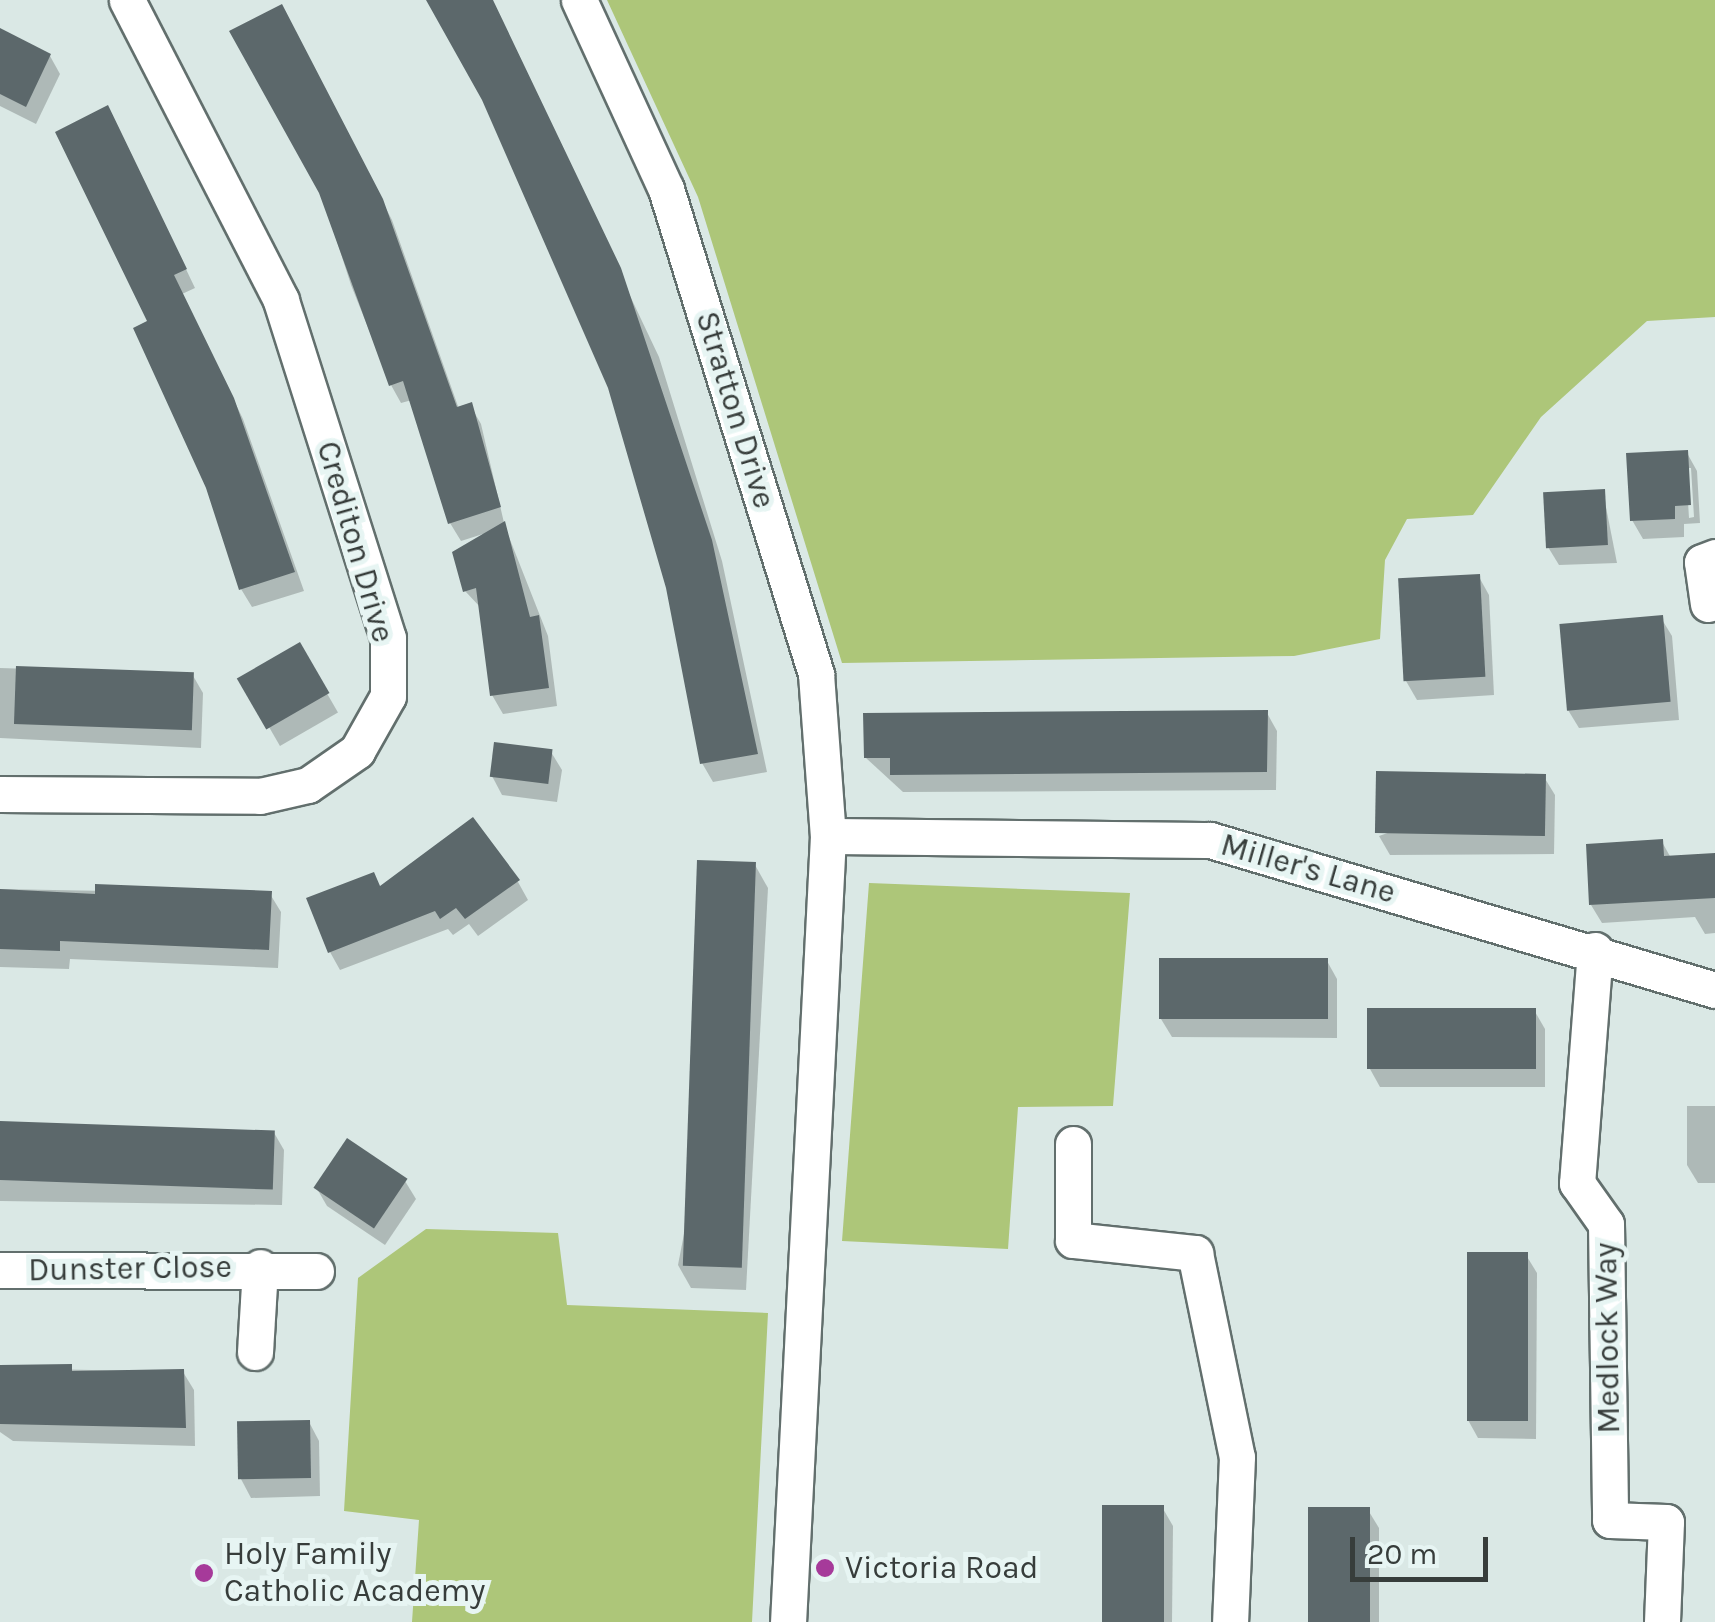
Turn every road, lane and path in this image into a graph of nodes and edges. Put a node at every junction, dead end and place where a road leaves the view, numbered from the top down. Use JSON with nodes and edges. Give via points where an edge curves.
{"nodes":[{"id":1,"x":127,"y":0,"type":"edge"},
{"id":2,"x":579,"y":0,"type":"edge"},
{"id":3,"x":1715,"y":558,"type":"edge"},
{"id":4,"x":1708,"y":604,"type":"dead end"},
{"id":5,"x":0,"y":794,"type":"edge"},
{"id":6,"x":828,"y":836,"type":"junction"},
{"id":7,"x":1595,"y":950,"type":"junction"},
{"id":8,"x":1715,"y":990,"type":"edge"},
{"id":9,"x":1073,"y":1144,"type":"dead end"},
{"id":10,"x":260,"y":1267,"type":"junction"},
{"id":11,"x":0,"y":1270,"type":"edge"},
{"id":12,"x":316,"y":1271,"type":"dead end"},
{"id":13,"x":255,"y":1352,"type":"dead end"},
{"id":14,"x":788,"y":1622,"type":"edge"},
{"id":15,"x":1230,"y":1622,"type":"edge"},
{"id":16,"x":1662,"y":1622,"type":"edge"}],
"edges":[{"from":1,"to":5,"type":"street","name":"Crediton Drive","via":[[281,300],[388,638],[388,696],[357,751],[308,785],[260,796]]},
{"from":2,"to":6,"type":"street","name":"Stratton Drive","via":[[666,189],[816,674]]},
{"from":3,"to":4,"type":"street","via":[[1702,562]]},
{"from":6,"to":7,"type":"street","name":"Miller's Lane","via":[[1210,840]]},
{"from":6,"to":14,"type":"street"},
{"from":7,"to":8,"type":"street","name":"Miller's Lane"},
{"from":7,"to":16,"type":"street","name":"Medlock Way","via":[[1577,1182],[1606,1224],[1610,1520],[1666,1522]]},
{"from":9,"to":15,"type":"street","via":[[1073,1240],[1196,1253],[1237,1457]]},
{"from":10,"to":11,"type":"street","name":"Dunster Close"},
{"from":10,"to":12,"type":"street","name":"Dunster Close"},
{"from":10,"to":13,"type":"street","name":"Dunster Close"}]}
